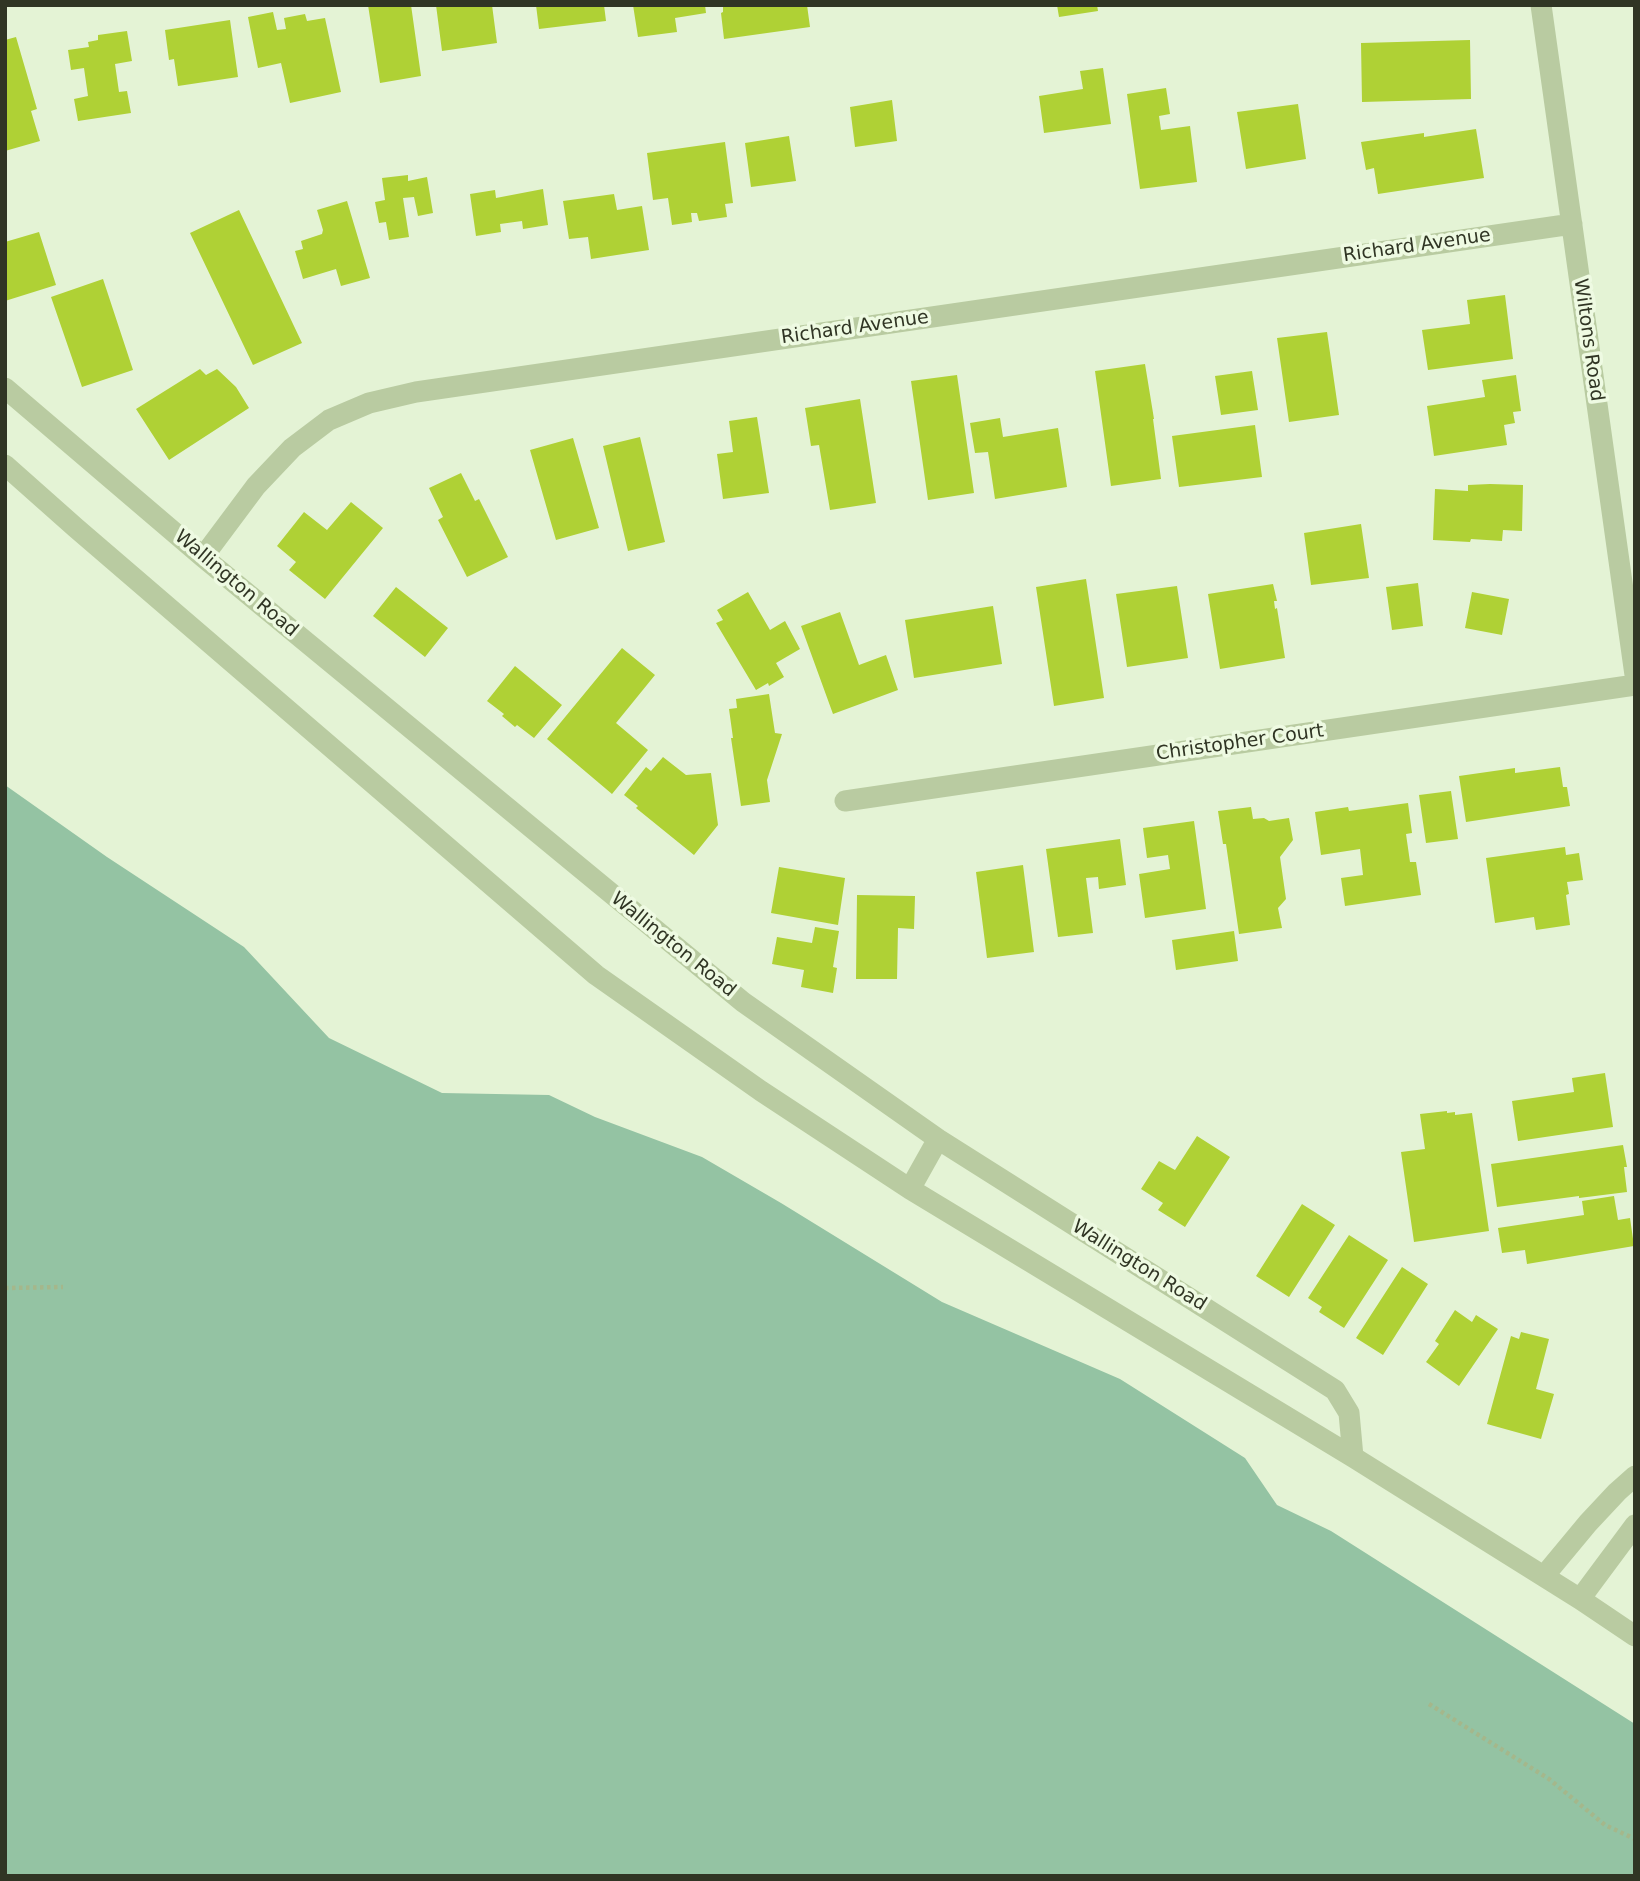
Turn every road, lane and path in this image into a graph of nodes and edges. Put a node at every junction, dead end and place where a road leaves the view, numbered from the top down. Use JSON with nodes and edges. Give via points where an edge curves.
{"nodes":[{"id":1,"x":1541,"y":5,"type":"edge"},
{"id":2,"x":1572,"y":224,"type":"junction"},
{"id":3,"x":5,"y":388,"type":"edge"},
{"id":4,"x":5,"y":465,"type":"edge"},
{"id":5,"x":203,"y":558,"type":"junction"},
{"id":6,"x":1635,"y":675,"type":"edge"},
{"id":7,"x":1635,"y":685,"type":"edge"},
{"id":8,"x":845,"y":802,"type":"dead end"},
{"id":9,"x":938,"y":1139,"type":"junction"},
{"id":10,"x":910,"y":1189,"type":"junction"},
{"id":11,"x":63,"y":1287,"type":"dead end"},
{"id":12,"x":5,"y":1288,"type":"edge"},
{"id":13,"x":1353,"y":1457,"type":"junction"},
{"id":14,"x":1635,"y":1476,"type":"edge"},
{"id":15,"x":1635,"y":1525,"type":"edge"},
{"id":16,"x":1544,"y":1576,"type":"junction"},
{"id":17,"x":1580,"y":1599,"type":"junction"},
{"id":18,"x":1635,"y":1636,"type":"edge"},
{"id":19,"x":1429,"y":1704,"type":"dead end"},
{"id":20,"x":1635,"y":1839,"type":"edge"}],
"edges":[{"from":1,"to":2,"type":"street","name":"Wiltons Road"},
{"from":2,"to":5,"type":"street","name":"Richard Avenue","via":[[405,394],[329,420],[292,448],[256,486]]},
{"from":2,"to":6,"type":"street","name":"Wiltons Road"},
{"from":3,"to":5,"type":"street","name":"Wallington Road"},
{"from":4,"to":10,"type":"street","via":[[596,975]]},
{"from":5,"to":9,"type":"street","name":"Wallington Road","via":[[743,1002]]},
{"from":7,"to":8,"type":"street","name":"Christopher Court"},
{"from":9,"to":10,"type":"street"},
{"from":9,"to":13,"type":"street","name":"Wallington Road","via":[[1335,1390],[1349,1413]]},
{"from":10,"to":13,"type":"street"},
{"from":11,"to":12,"type":"path"},
{"from":13,"to":16,"type":"street"},
{"from":14,"to":16,"type":"street"},
{"from":15,"to":17,"type":"street"},
{"from":16,"to":17,"type":"street"},
{"from":17,"to":18,"type":"street"},
{"from":19,"to":20,"type":"path","via":[[1549,1779],[1605,1825]]}]}
